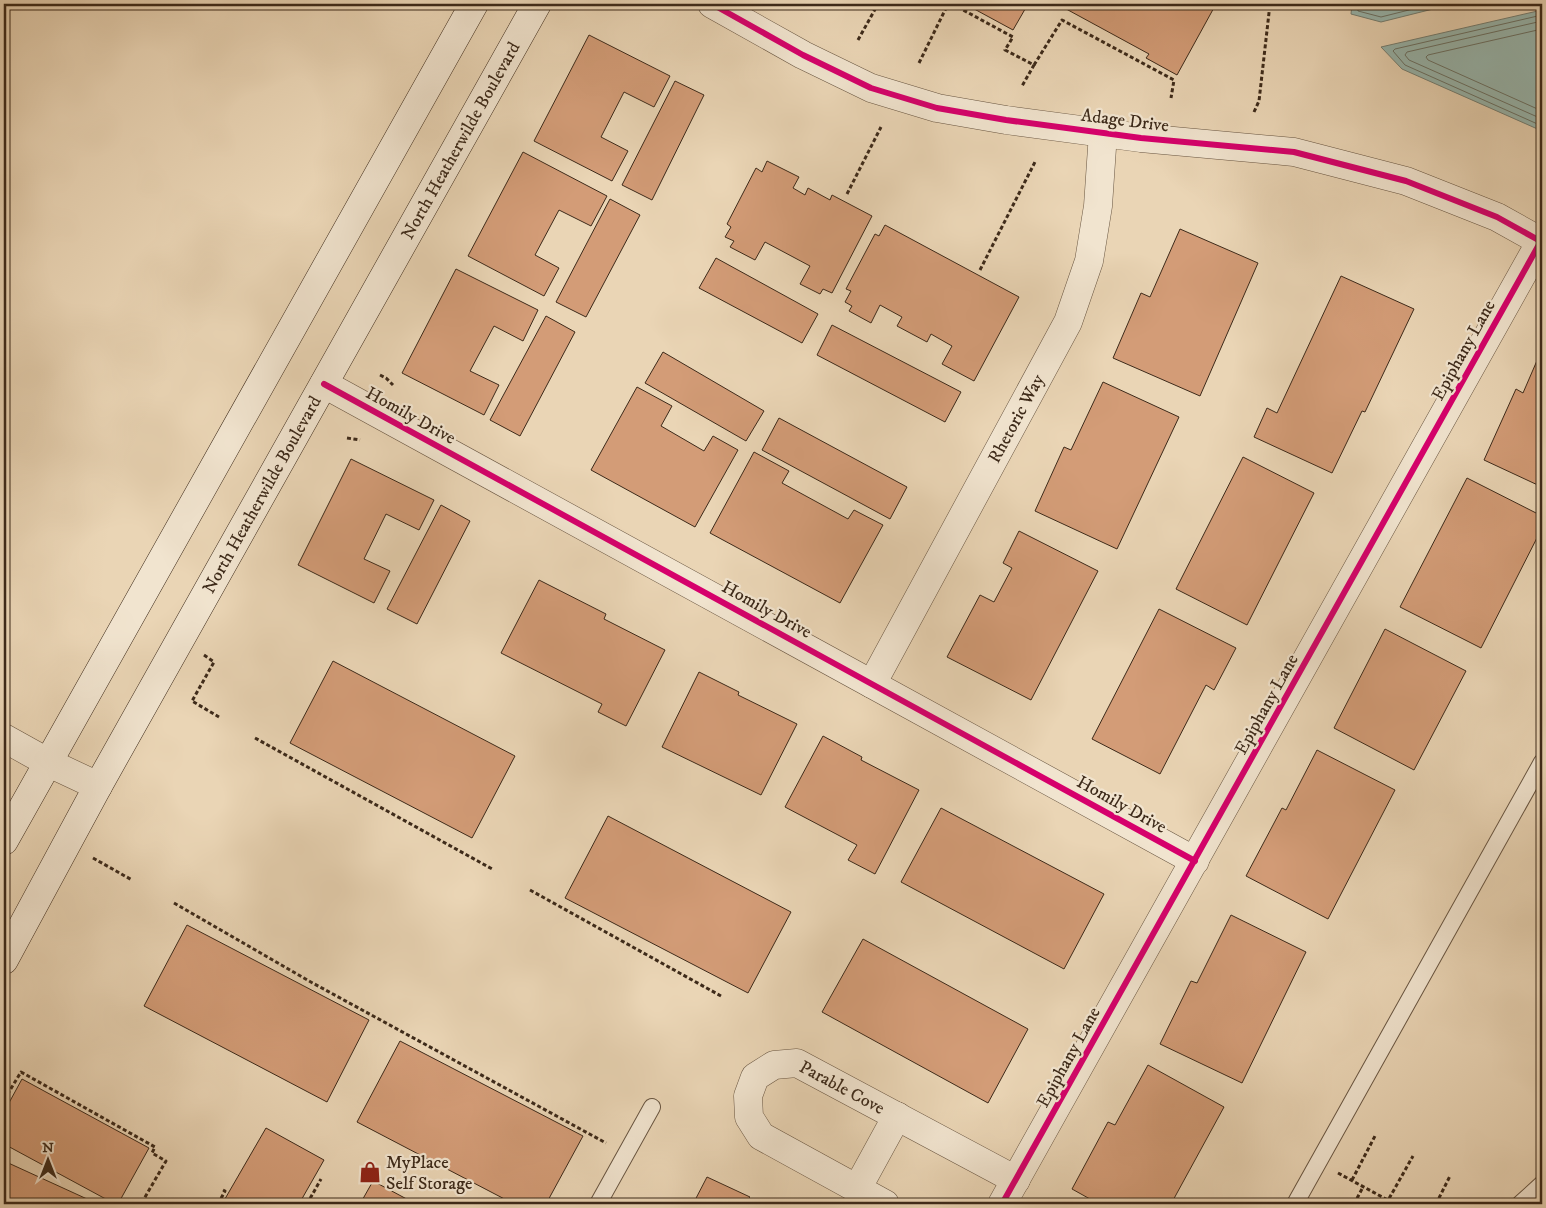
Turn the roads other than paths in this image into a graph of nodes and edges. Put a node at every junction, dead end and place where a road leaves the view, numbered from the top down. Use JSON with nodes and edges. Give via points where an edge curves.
{"nodes":[{"id":1,"x":474,"y":4,"type":"edge"},
{"id":2,"x":537,"y":4,"type":"edge"},
{"id":3,"x":712,"y":4,"type":"edge"},
{"id":4,"x":1103,"y":133,"type":"junction"},
{"id":5,"x":1542,"y":242,"type":"edge"},
{"id":6,"x":324,"y":384,"type":"junction"},
{"id":7,"x":872,"y":684,"type":"junction"},
{"id":8,"x":4,"y":738,"type":"edge"},
{"id":9,"x":1542,"y":762,"type":"edge"},
{"id":10,"x":49,"y":763,"type":"junction"},
{"id":11,"x":98,"y":786,"type":"junction"},
{"id":12,"x":4,"y":841,"type":"edge"},
{"id":13,"x":1195,"y":861,"type":"junction"},
{"id":14,"x":4,"y":960,"type":"edge"},
{"id":15,"x":652,"y":1107,"type":"dead end"},
{"id":16,"x":896,"y":1116,"type":"junction"},
{"id":17,"x":1016,"y":1180,"type":"junction"},
{"id":18,"x":1542,"y":1184,"type":"edge"},
{"id":19,"x":857,"y":1189,"type":"junction"},
{"id":20,"x":598,"y":1204,"type":"edge"},
{"id":21,"x":885,"y":1204,"type":"edge"},
{"id":22,"x":1002,"y":1204,"type":"edge"},
{"id":23,"x":1295,"y":1204,"type":"edge"},
{"id":24,"x":1520,"y":1204,"type":"edge"}],
"edges":[{"from":1,"to":10,"type":"street"},
{"from":2,"to":6,"type":"street","name":"North Heatherwilde Boulevard"},
{"from":3,"to":4,"type":"street","name":"Adage Drive","via":[[803,55],[871,88],[937,108]]},
{"from":4,"to":5,"type":"street","name":"Adage Drive","via":[[1294,152],[1406,181],[1497,217]]},
{"from":4,"to":7,"type":"street","name":"Rhetoric Way","via":[[1098,206],[1089,262],[1068,322]]},
{"from":5,"to":13,"type":"street","name":"Epiphany Lane"},
{"from":6,"to":7,"type":"street","name":"Homily Drive"},
{"from":6,"to":11,"type":"street","name":"North Heatherwilde Boulevard"},
{"from":7,"to":13,"type":"street","name":"Homily Drive"},
{"from":8,"to":10,"type":"street"},
{"from":9,"to":23,"type":"lane"},
{"from":10,"to":11,"type":"street"},
{"from":10,"to":12,"type":"street"},
{"from":11,"to":14,"type":"street","name":"North Heatherwilde Boulevard"},
{"from":13,"to":17,"type":"street","name":"Epiphany Lane"},
{"from":15,"to":20,"type":"lane"},
{"from":16,"to":17,"type":"street","name":"Parable Cove"},
{"from":16,"to":19,"type":"street","name":"Parable Cove"},
{"from":16,"to":19,"type":"street","name":"Parable Cove","via":[[797,1063],[774,1065],[755,1077],[748,1096],[749,1117],[761,1136]]},
{"from":17,"to":22,"type":"street"},
{"from":18,"to":24,"type":"lane"},
{"from":19,"to":21,"type":"street","name":"Parable Cove"}]}
